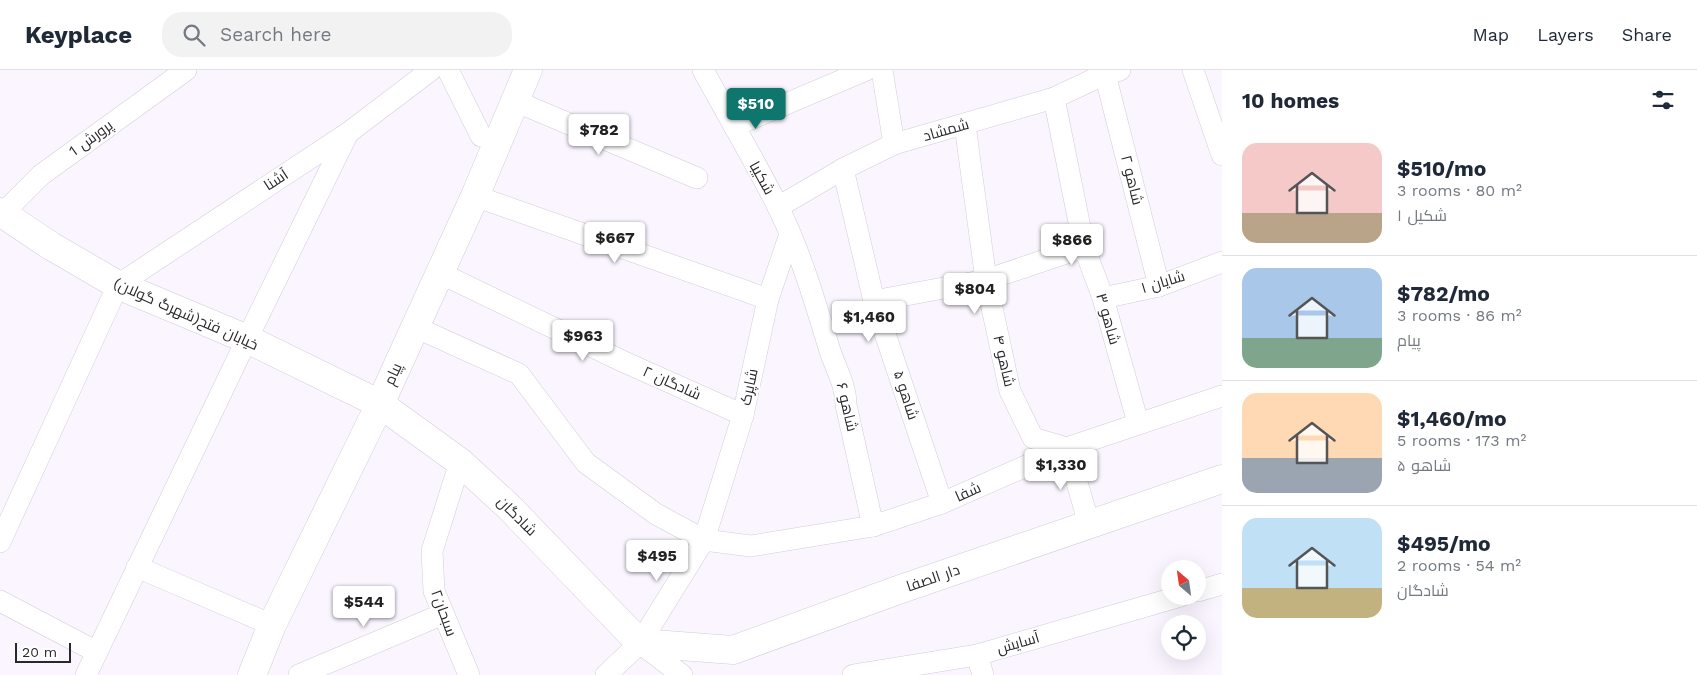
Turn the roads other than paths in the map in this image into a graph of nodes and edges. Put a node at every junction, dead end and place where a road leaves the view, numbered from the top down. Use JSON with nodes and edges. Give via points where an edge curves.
{"nodes":[{"id":1,"x":186,"y":70,"type":"edge"},
{"id":2,"x":431,"y":70,"type":"edge"},
{"id":3,"x":448,"y":70,"type":"edge"},
{"id":4,"x":528,"y":70,"type":"edge"},
{"id":5,"x":703,"y":70,"type":"edge"},
{"id":6,"x":866,"y":70,"type":"edge"},
{"id":7,"x":882,"y":70,"type":"edge"},
{"id":8,"x":1192,"y":70,"type":"edge"},
{"id":9,"x":1104,"y":73,"type":"edge"},
{"id":10,"x":1054,"y":98,"type":"junction"},
{"id":11,"x":515,"y":101,"type":"junction"},
{"id":12,"x":965,"y":125,"type":"junction"},
{"id":13,"x":734,"y":126,"type":"junction"},
{"id":14,"x":348,"y":133,"type":"junction"},
{"id":15,"x":481,"y":136,"type":"dead end"},
{"id":16,"x":894,"y":144,"type":"junction"},
{"id":17,"x":1222,"y":155,"type":"edge"},
{"id":18,"x":843,"y":169,"type":"junction"},
{"id":19,"x":697,"y":178,"type":"dead end"},
{"id":20,"x":475,"y":196,"type":"junction"},
{"id":21,"x":778,"y":207,"type":"junction"},
{"id":22,"x":1,"y":213,"type":"edge"},
{"id":23,"x":790,"y":234,"type":"junction"},
{"id":24,"x":1084,"y":248,"type":"junction"},
{"id":25,"x":1222,"y":262,"type":"edge"},
{"id":26,"x":440,"y":273,"type":"junction"},
{"id":27,"x":986,"y":280,"type":"junction"},
{"id":28,"x":118,"y":285,"type":"junction"},
{"id":29,"x":1159,"y":286,"type":"junction"},
{"id":30,"x":1102,"y":298,"type":"junction"},
{"id":31,"x":768,"y":299,"type":"junction"},
{"id":32,"x":874,"y":301,"type":"junction"},
{"id":33,"x":415,"y":327,"type":"junction"},
{"id":34,"x":247,"y":339,"type":"junction"},
{"id":35,"x":1222,"y":396,"type":"edge"},
{"id":36,"x":380,"y":404,"type":"junction"},
{"id":37,"x":743,"y":415,"type":"junction"},
{"id":38,"x":1138,"y":423,"type":"junction"},
{"id":39,"x":1067,"y":448,"type":"junction"},
{"id":40,"x":460,"y":462,"type":"junction"},
{"id":41,"x":1222,"y":479,"type":"edge"},
{"id":42,"x":942,"y":503,"type":"junction"},
{"id":43,"x":1089,"y":524,"type":"junction"},
{"id":44,"x":873,"y":526,"type":"junction"},
{"id":45,"x":704,"y":540,"type":"junction"},
{"id":46,"x":0,"y":542,"type":"edge"},
{"id":47,"x":137,"y":567,"type":"junction"},
{"id":48,"x":1222,"y":584,"type":"edge"},
{"id":49,"x":1206,"y":589,"type":"edge"},
{"id":50,"x":0,"y":602,"type":"edge"},
{"id":51,"x":1161,"y":602,"type":"edge"},
{"id":52,"x":443,"y":614,"type":"junction"},
{"id":53,"x":272,"y":625,"type":"junction"},
{"id":54,"x":640,"y":643,"type":"junction"},
{"id":55,"x":97,"y":652,"type":"junction"},
{"id":56,"x":977,"y":655,"type":"junction"},
{"id":57,"x":324,"y":670,"type":"edge"},
{"id":58,"x":86,"y":675,"type":"edge"},
{"id":59,"x":252,"y":675,"type":"edge"},
{"id":60,"x":299,"y":675,"type":"edge"},
{"id":61,"x":468,"y":675,"type":"edge"},
{"id":62,"x":606,"y":675,"type":"edge"},
{"id":63,"x":682,"y":675,"type":"edge"},
{"id":64,"x":853,"y":675,"type":"edge"},
{"id":65,"x":983,"y":675,"type":"edge"}],
"edges":[{"from":1,"to":22,"type":"street","name":"پرورش 1","via":[[41,175]]},
{"from":2,"to":14,"type":"street","name":"آشنا"},
{"from":3,"to":15,"type":"street"},
{"from":4,"to":11,"type":"main road","name":"پیام"},
{"from":5,"to":13,"type":"street","name":"شکیبا"},
{"from":6,"to":13,"type":"street"},
{"from":7,"to":16,"type":"street"},
{"from":8,"to":17,"type":"street"},
{"from":9,"to":10,"type":"street","name":"شمشاد"},
{"from":9,"to":29,"type":"street","name":"شاهو ۲"},
{"from":10,"to":12,"type":"street","name":"شمشاد"},
{"from":10,"to":24,"type":"street","name":"شاهو ۳"},
{"from":11,"to":19,"type":"street"},
{"from":11,"to":20,"type":"main road","name":"پیام"},
{"from":12,"to":16,"type":"street","name":"شمشاد"},
{"from":12,"to":27,"type":"street","name":"شاهو ۴"},
{"from":13,"to":21,"type":"street","name":"شکیبا"},
{"from":14,"to":28,"type":"street","name":"آشنا"},
{"from":14,"to":34,"type":"street"},
{"from":16,"to":18,"type":"street","name":"شمشاد"},
{"from":18,"to":21,"type":"street","name":"شمشاد"},
{"from":18,"to":32,"type":"street","name":"شاهو ۵"},
{"from":20,"to":26,"type":"main road","name":"پیام"},
{"from":20,"to":31,"type":"street"},
{"from":21,"to":23,"type":"street","name":"شاهو ۶"},
{"from":22,"to":28,"type":"main road","name":"خیابان فتح(شهرگ گولان)"},
{"from":23,"to":31,"type":"street","name":"شاپرک"},
{"from":23,"to":44,"type":"street","name":"شاهو ۶","via":[[846,392],[846,405]]},
{"from":24,"to":27,"type":"street"},
{"from":24,"to":30,"type":"street","name":"شاهو ۳"},
{"from":25,"to":29,"type":"street","name":"شایان ۱"},
{"from":26,"to":33,"type":"main road","name":"پیام"},
{"from":26,"to":37,"type":"street","name":"شادگان ۲"},
{"from":27,"to":32,"type":"street"},
{"from":27,"to":39,"type":"street","name":"شاهو ۴","via":[[1010,391],[1032,438]]},
{"from":28,"to":34,"type":"main road","name":"خیابان فتح(شهرگ گولان)"},
{"from":28,"to":46,"type":"street"},
{"from":29,"to":30,"type":"street","name":"شایان ۱"},
{"from":30,"to":38,"type":"street","name":"شاهو ۳"},
{"from":31,"to":37,"type":"street","name":"شاپرک"},
{"from":32,"to":42,"type":"street","name":"شاهو ۵"},
{"from":33,"to":36,"type":"main road","name":"پیام"},
{"from":33,"to":45,"type":"street","via":[[519,374],[586,463],[656,514]]},
{"from":34,"to":36,"type":"main road","name":"خیابان فتح(شهرگ گولان)"},
{"from":34,"to":47,"type":"street"},
{"from":35,"to":38,"type":"street","name":"شفا"},
{"from":36,"to":40,"type":"main road","name":"شادگان"},
{"from":36,"to":53,"type":"main road","name":"پیام"},
{"from":37,"to":45,"type":"street","name":"شاپرک"},
{"from":38,"to":39,"type":"street","name":"شفا"},
{"from":39,"to":42,"type":"street","name":"شفا"},
{"from":39,"to":43,"type":"street"},
{"from":40,"to":52,"type":"street","name":"سبحان۲","via":[[432,551],[434,590]]},
{"from":40,"to":54,"type":"main road","name":"شادگان","via":[[509,507]]},
{"from":41,"to":43,"type":"main road","name":"دار الصفا"},
{"from":42,"to":44,"type":"street","name":"شفا"},
{"from":43,"to":54,"type":"main road","name":"دار الصفا","via":[[733,650]]},
{"from":44,"to":45,"type":"street","name":"شفا","via":[[751,546]]},
{"from":45,"to":54,"type":"street","name":"شاپرک"},
{"from":47,"to":53,"type":"street"},
{"from":47,"to":55,"type":"street"},
{"from":48,"to":49,"type":"street"},
{"from":50,"to":55,"type":"street"},
{"from":51,"to":56,"type":"street","name":"آسایش"},
{"from":52,"to":57,"type":"street"},
{"from":52,"to":61,"type":"street","name":"سبحان۲"},
{"from":53,"to":59,"type":"main road","name":"پیام"},
{"from":54,"to":62,"type":"street","name":"شاپرک"},
{"from":54,"to":63,"type":"street"},
{"from":55,"to":58,"type":"street"},
{"from":56,"to":64,"type":"street","name":"آسایش"},
{"from":56,"to":65,"type":"street"},
{"from":57,"to":60,"type":"street"}]}
